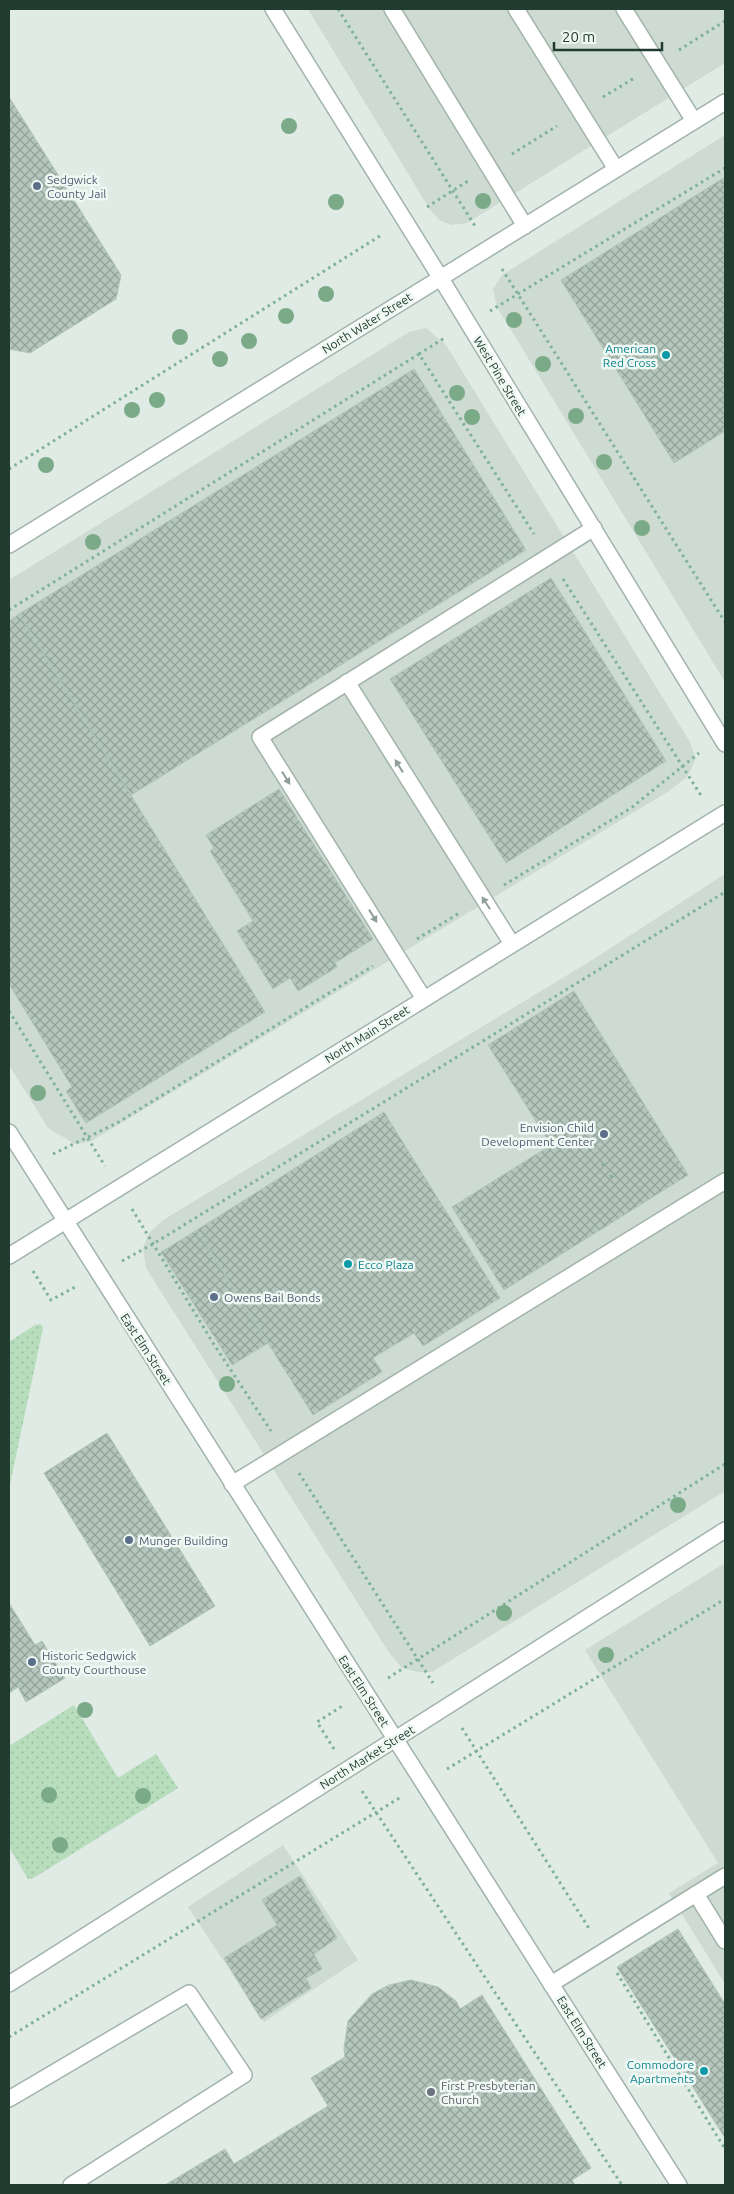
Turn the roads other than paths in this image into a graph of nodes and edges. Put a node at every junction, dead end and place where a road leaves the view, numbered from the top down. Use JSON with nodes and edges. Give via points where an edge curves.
{"nodes":[{"id":1,"x":273,"y":9,"type":"edge"},
{"id":2,"x":392,"y":9,"type":"edge"},
{"id":3,"x":516,"y":9,"type":"edge"},
{"id":4,"x":624,"y":9,"type":"edge"},
{"id":5,"x":725,"y":102,"type":"edge"},
{"id":6,"x":694,"y":121,"type":"junction"},
{"id":7,"x":616,"y":169,"type":"junction"},
{"id":8,"x":525,"y":226,"type":"junction"},
{"id":9,"x":440,"y":278,"type":"junction"},
{"id":10,"x":594,"y":528,"type":"junction"},
{"id":11,"x":9,"y":545,"type":"edge"},
{"id":12,"x":347,"y":682,"type":"junction"},
{"id":13,"x":725,"y":744,"type":"edge"},
{"id":14,"x":721,"y":816,"type":"edge"},
{"id":15,"x":512,"y":944,"type":"junction"},
{"id":16,"x":424,"y":999,"type":"junction"},
{"id":17,"x":9,"y":1132,"type":"edge"},
{"id":18,"x":725,"y":1181,"type":"edge"},
{"id":19,"x":65,"y":1222,"type":"junction"},
{"id":20,"x":9,"y":1256,"type":"edge"},
{"id":21,"x":232,"y":1484,"type":"junction"},
{"id":22,"x":725,"y":1530,"type":"edge"},
{"id":23,"x":395,"y":1740,"type":"junction"},
{"id":24,"x":725,"y":1876,"type":"edge"},
{"id":25,"x":696,"y":1894,"type":"junction"},
{"id":26,"x":725,"y":1940,"type":"edge"},
{"id":27,"x":9,"y":1984,"type":"edge"},
{"id":28,"x":551,"y":1984,"type":"junction"},
{"id":29,"x":9,"y":2099,"type":"edge"},
{"id":30,"x":72,"y":2185,"type":"edge"},
{"id":31,"x":679,"y":2185,"type":"edge"}],
"edges":[{"from":1,"to":9,"type":"street","name":"West Pine Street"},
{"from":2,"to":8,"type":"street"},
{"from":3,"to":7,"type":"street"},
{"from":4,"to":6,"type":"street"},
{"from":5,"to":6,"type":"street","name":"North Water Street"},
{"from":6,"to":7,"type":"street","name":"North Water Street"},
{"from":7,"to":8,"type":"street","name":"North Water Street"},
{"from":8,"to":9,"type":"street","name":"North Water Street"},
{"from":9,"to":10,"type":"street","name":"West Pine Street"},
{"from":9,"to":11,"type":"street","name":"North Water Street"},
{"from":10,"to":12,"type":"street"},
{"from":10,"to":13,"type":"street","name":"West Pine Street"},
{"from":15,"to":12,"type":"street","one_way":true},
{"from":12,"to":16,"type":"street","one_way":true,"via":[[260,737]]},
{"from":14,"to":15,"type":"street","name":"North Main Street"},
{"from":15,"to":16,"type":"street","name":"North Main Street"},
{"from":16,"to":19,"type":"street","name":"North Main Street"},
{"from":17,"to":19,"type":"street","name":"East Elm Street"},
{"from":18,"to":21,"type":"street"},
{"from":19,"to":20,"type":"street","name":"North Main Street"},
{"from":19,"to":21,"type":"street","name":"East Elm Street"},
{"from":21,"to":23,"type":"street","name":"East Elm Street"},
{"from":22,"to":23,"type":"street","name":"North Market Street"},
{"from":23,"to":27,"type":"street","name":"North Market Street"},
{"from":23,"to":28,"type":"street","name":"East Elm Street"},
{"from":24,"to":25,"type":"street"},
{"from":25,"to":26,"type":"street"},
{"from":25,"to":28,"type":"street"},
{"from":28,"to":31,"type":"street","name":"East Elm Street"},
{"from":29,"to":30,"type":"street","via":[[189,1992],[244,2075]]}]}
